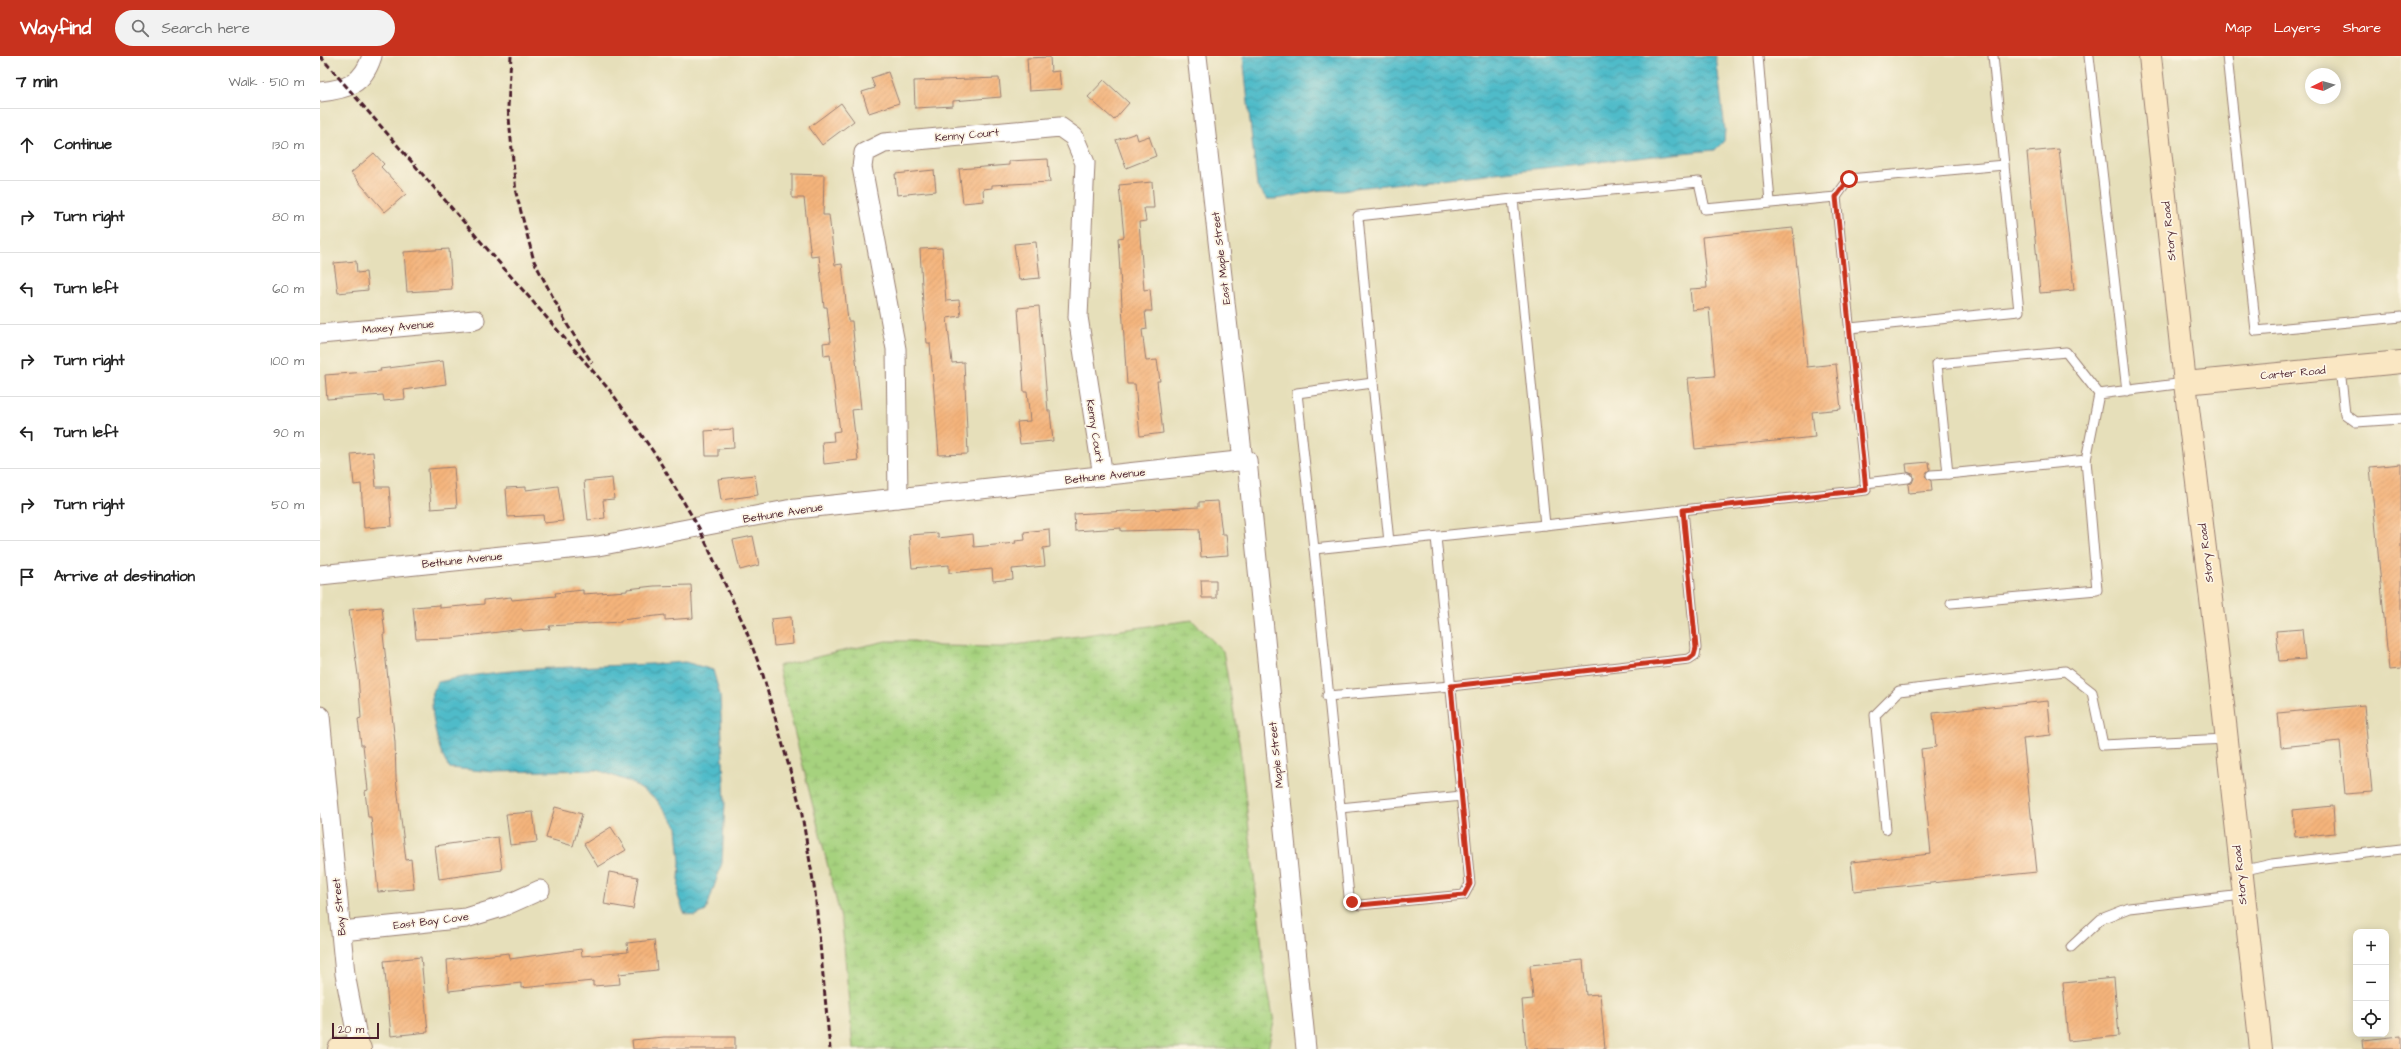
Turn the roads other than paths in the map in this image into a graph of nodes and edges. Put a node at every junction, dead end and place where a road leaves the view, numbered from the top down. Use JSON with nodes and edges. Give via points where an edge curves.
{"nodes":[{"id":1,"x":1197,"y":56,"type":"edge"},
{"id":2,"x":1758,"y":56,"type":"edge"},
{"id":3,"x":1993,"y":56,"type":"edge"},
{"id":4,"x":2089,"y":56,"type":"edge"},
{"id":5,"x":2150,"y":56,"type":"edge"},
{"id":6,"x":2227,"y":56,"type":"edge"},
{"id":7,"x":370,"y":63,"type":"edge"},
{"id":8,"x":320,"y":92,"type":"edge"},
{"id":9,"x":2004,"y":165,"type":"junction"},
{"id":10,"x":1836,"y":197,"type":"junction"},
{"id":11,"x":1513,"y":199,"type":"junction"},
{"id":12,"x":1770,"y":202,"type":"junction"},
{"id":13,"x":2401,"y":317,"type":"edge"},
{"id":14,"x":476,"y":320,"type":"dead end"},
{"id":15,"x":1850,"y":328,"type":"junction"},
{"id":16,"x":320,"y":334,"type":"edge"},
{"id":17,"x":2401,"y":362,"type":"edge"},
{"id":18,"x":2340,"y":368,"type":"junction"},
{"id":19,"x":1373,"y":383,"type":"junction"},
{"id":20,"x":2185,"y":383,"type":"junction"},
{"id":21,"x":2127,"y":391,"type":"junction"},
{"id":22,"x":2099,"y":394,"type":"junction"},
{"id":23,"x":2401,"y":419,"type":"edge"},
{"id":24,"x":2086,"y":460,"type":"junction"},
{"id":25,"x":1245,"y":461,"type":"junction"},
{"id":26,"x":1948,"y":474,"type":"junction"},
{"id":27,"x":1103,"y":476,"type":"junction"},
{"id":28,"x":1931,"y":476,"type":"dead end"},
{"id":29,"x":1908,"y":478,"type":"dead end"},
{"id":30,"x":1865,"y":483,"type":"junction"},
{"id":31,"x":898,"y":498,"type":"junction"},
{"id":32,"x":1683,"y":510,"type":"junction"},
{"id":33,"x":1546,"y":525,"type":"junction"},
{"id":34,"x":1436,"y":537,"type":"junction"},
{"id":35,"x":1389,"y":542,"type":"junction"},
{"id":36,"x":1314,"y":549,"type":"junction"},
{"id":37,"x":320,"y":575,"type":"edge"},
{"id":38,"x":1951,"y":603,"type":"dead end"},
{"id":39,"x":1451,"y":686,"type":"junction"},
{"id":40,"x":1328,"y":696,"type":"junction"},
{"id":41,"x":320,"y":722,"type":"edge"},
{"id":42,"x":2226,"y":739,"type":"junction"},
{"id":43,"x":323,"y":771,"type":"edge"},
{"id":44,"x":1462,"y":796,"type":"junction"},
{"id":45,"x":1340,"y":808,"type":"junction"},
{"id":46,"x":1886,"y":829,"type":"dead end"},
{"id":47,"x":2401,"y":849,"type":"edge"},
{"id":48,"x":2240,"y":871,"type":"junction"},
{"id":49,"x":540,"y":890,"type":"dead end"},
{"id":50,"x":2243,"y":895,"type":"junction"},
{"id":51,"x":342,"y":931,"type":"junction"},
{"id":52,"x":2071,"y":947,"type":"dead end"},
{"id":53,"x":353,"y":1048,"type":"edge"},
{"id":54,"x":1306,"y":1049,"type":"edge"},
{"id":55,"x":2261,"y":1049,"type":"edge"}],
"edges":[{"from":1,"to":25,"type":"street","name":"East Maple Street"},
{"from":2,"to":12,"type":"lane"},
{"from":3,"to":9,"type":"lane"},
{"from":4,"to":21,"type":"lane"},
{"from":5,"to":20,"type":"street","name":"Story Road"},
{"from":6,"to":13,"type":"lane","via":[[2256,331]]},
{"from":7,"to":8,"type":"street","via":[[359,80],[348,87]]},
{"from":9,"to":10,"type":"lane","via":[[1849,179]]},
{"from":9,"to":15,"type":"lane","via":[[2019,311]]},
{"from":10,"to":12,"type":"lane"},
{"from":10,"to":15,"type":"lane"},
{"from":11,"to":12,"type":"lane","via":[[1699,182],[1705,209]]},
{"from":11,"to":19,"type":"lane","via":[[1358,216]]},
{"from":11,"to":33,"type":"lane"},
{"from":14,"to":16,"type":"street","name":"Maxey Avenue"},
{"from":15,"to":30,"type":"lane"},
{"from":17,"to":18,"type":"street","name":"Carter Road"},
{"from":18,"to":20,"type":"street","name":"Carter Road"},
{"from":18,"to":23,"type":"lane","via":[[2345,414],[2356,422]]},
{"from":19,"to":35,"type":"lane"},
{"from":19,"to":36,"type":"lane","via":[[1297,392]]},
{"from":20,"to":21,"type":"lane"},
{"from":20,"to":42,"type":"street","name":"Story Road"},
{"from":21,"to":22,"type":"lane"},
{"from":22,"to":24,"type":"lane"},
{"from":22,"to":26,"type":"lane","via":[[2066,352],[1937,364]]},
{"from":24,"to":26,"type":"lane"},
{"from":24,"to":38,"type":"lane","via":[[2097,590]]},
{"from":25,"to":27,"type":"street","name":"Bethune Avenue"},
{"from":25,"to":54,"type":"street","name":"Maple Street"},
{"from":26,"to":28,"type":"lane"},
{"from":27,"to":31,"type":"street","name":"Bethune Avenue"},
{"from":27,"to":31,"type":"street","name":"Kenny Court","via":[[1078,317],[1085,163],[1074,137],[1060,127],[884,142],[864,154],[862,167],[896,349]]},
{"from":29,"to":30,"type":"lane"},
{"from":30,"to":32,"type":"lane","via":[[1866,490]]},
{"from":31,"to":37,"type":"street","name":"Bethune Avenue","via":[[787,510],[598,546]]},
{"from":32,"to":33,"type":"lane"},
{"from":32,"to":39,"type":"lane","via":[[1696,648],[1694,655],[1689,659]]},
{"from":33,"to":34,"type":"lane"},
{"from":34,"to":35,"type":"lane"},
{"from":34,"to":39,"type":"lane"},
{"from":35,"to":36,"type":"lane"},
{"from":36,"to":40,"type":"lane"},
{"from":39,"to":40,"type":"lane"},
{"from":39,"to":44,"type":"lane"},
{"from":40,"to":45,"type":"lane"},
{"from":41,"to":43,"type":"street","name":"Bay Street"},
{"from":42,"to":46,"type":"lane","via":[[2103,745],[2092,692],[2065,671],[1900,691],[1875,715]]},
{"from":42,"to":48,"type":"street","name":"Story Road"},
{"from":43,"to":51,"type":"street","name":"Bay Street"},
{"from":44,"to":45,"type":"lane"},
{"from":44,"to":45,"type":"lane","via":[[1470,884],[1464,895],[1360,905],[1352,902],[1349,896]]},
{"from":47,"to":48,"type":"lane","via":[[2272,864]]},
{"from":48,"to":50,"type":"street","name":"Story Road"},
{"from":49,"to":51,"type":"street","name":"East Bay Cove","via":[[502,907],[466,918]]},
{"from":50,"to":52,"type":"lane","via":[[2129,908],[2100,919]]},
{"from":50,"to":55,"type":"street","name":"Story Road"},
{"from":51,"to":53,"type":"street","name":"Bay Street"}]}
